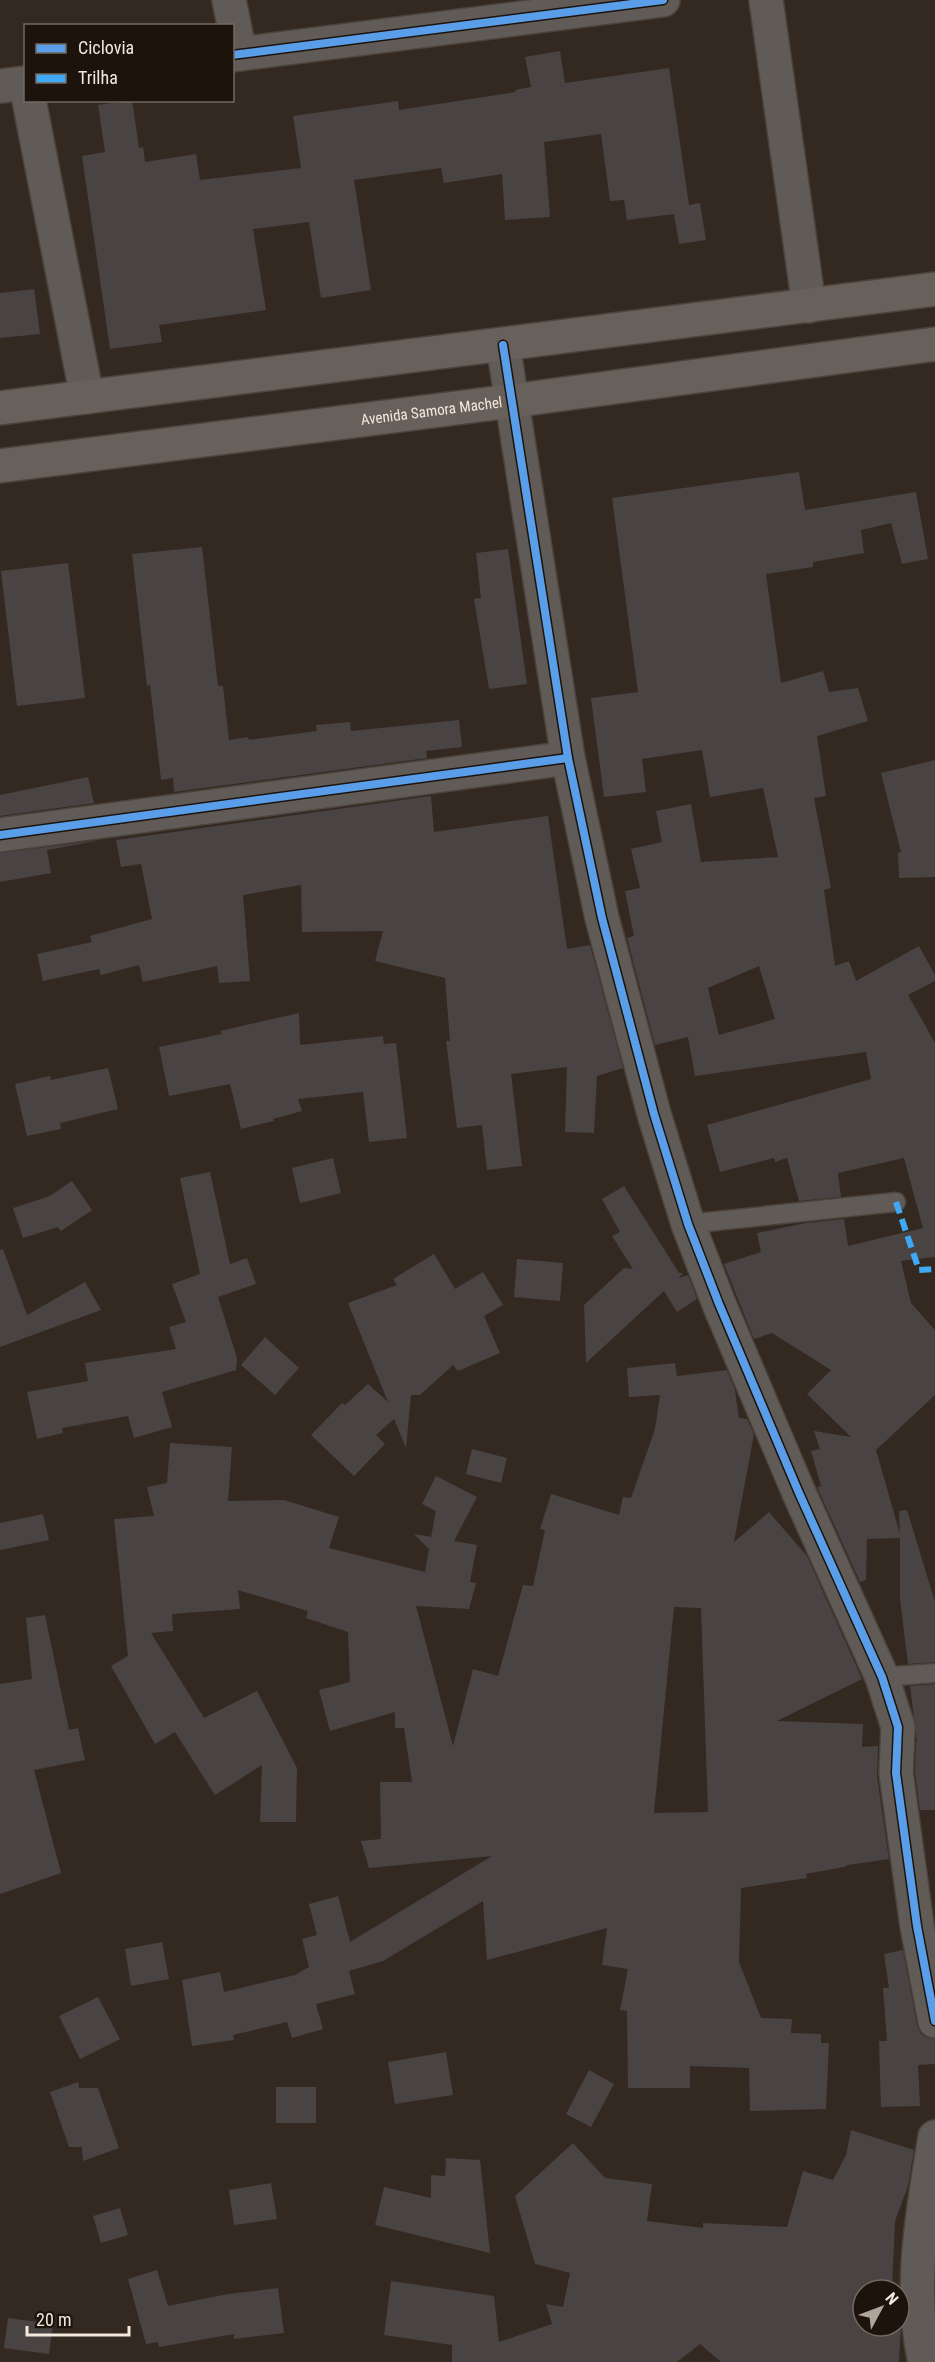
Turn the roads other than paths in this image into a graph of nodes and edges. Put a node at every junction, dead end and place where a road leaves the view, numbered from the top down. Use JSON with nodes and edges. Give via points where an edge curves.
{"nodes":[{"id":1,"x":229,"y":0,"type":"edge"},
{"id":2,"x":663,"y":0,"type":"edge"},
{"id":3,"x":766,"y":0,"type":"edge"},
{"id":4,"x":232,"y":24,"type":"edge"},
{"id":5,"x":234,"y":39,"type":"edge"},
{"id":6,"x":236,"y":54,"type":"edge"},
{"id":7,"x":24,"y":84,"type":"edge"},
{"id":8,"x":0,"y":86,"type":"edge"},
{"id":9,"x":29,"y":102,"type":"edge"},
{"id":10,"x":935,"y":289,"type":"edge"},
{"id":11,"x":808,"y":306,"type":"junction"},
{"id":12,"x":935,"y":344,"type":"edge"},
{"id":13,"x":503,"y":345,"type":"junction"},
{"id":14,"x":87,"y":397,"type":"junction"},
{"id":15,"x":511,"y":402,"type":"junction"},
{"id":16,"x":0,"y":408,"type":"edge"},
{"id":17,"x":0,"y":466,"type":"edge"},
{"id":18,"x":568,"y":758,"type":"junction"},
{"id":19,"x":0,"y":835,"type":"edge"},
{"id":20,"x":896,"y":1202,"type":"dead end"},
{"id":21,"x":688,"y":1224,"type":"junction"},
{"id":22,"x":935,"y":1673,"type":"edge"},
{"id":23,"x":882,"y":1677,"type":"junction"},
{"id":24,"x":935,"y":2020,"type":"edge"},
{"id":25,"x":935,"y":2137,"type":"edge"},
{"id":26,"x":925,"y":2362,"type":"edge"}],
"edges":[{"from":1,"to":4,"type":"street"},
{"from":2,"to":6,"type":"street"},
{"from":3,"to":11,"type":"street"},
{"from":5,"to":6,"type":"street"},
{"from":7,"to":8,"type":"street"},
{"from":9,"to":14,"type":"street"},
{"from":10,"to":11,"type":"highway"},
{"from":11,"to":13,"type":"highway"},
{"from":12,"to":15,"type":"highway","name":"Avenida Samora Machel"},
{"from":13,"to":14,"type":"highway"},
{"from":13,"to":15,"type":"street"},
{"from":14,"to":16,"type":"highway"},
{"from":15,"to":17,"type":"highway","name":"Avenida Samora Machel"},
{"from":15,"to":18,"type":"street"},
{"from":18,"to":19,"type":"street"},
{"from":18,"to":21,"type":"street","via":[[602,918]]},
{"from":20,"to":21,"type":"lane"},
{"from":21,"to":23,"type":"street","via":[[799,1493]]},
{"from":22,"to":23,"type":"lane"},
{"from":23,"to":24,"type":"street","via":[[898,1727],[896,1773],[917,1926]]},
{"from":25,"to":26,"type":"street","via":[[916,2278],[919,2335]]}]}
